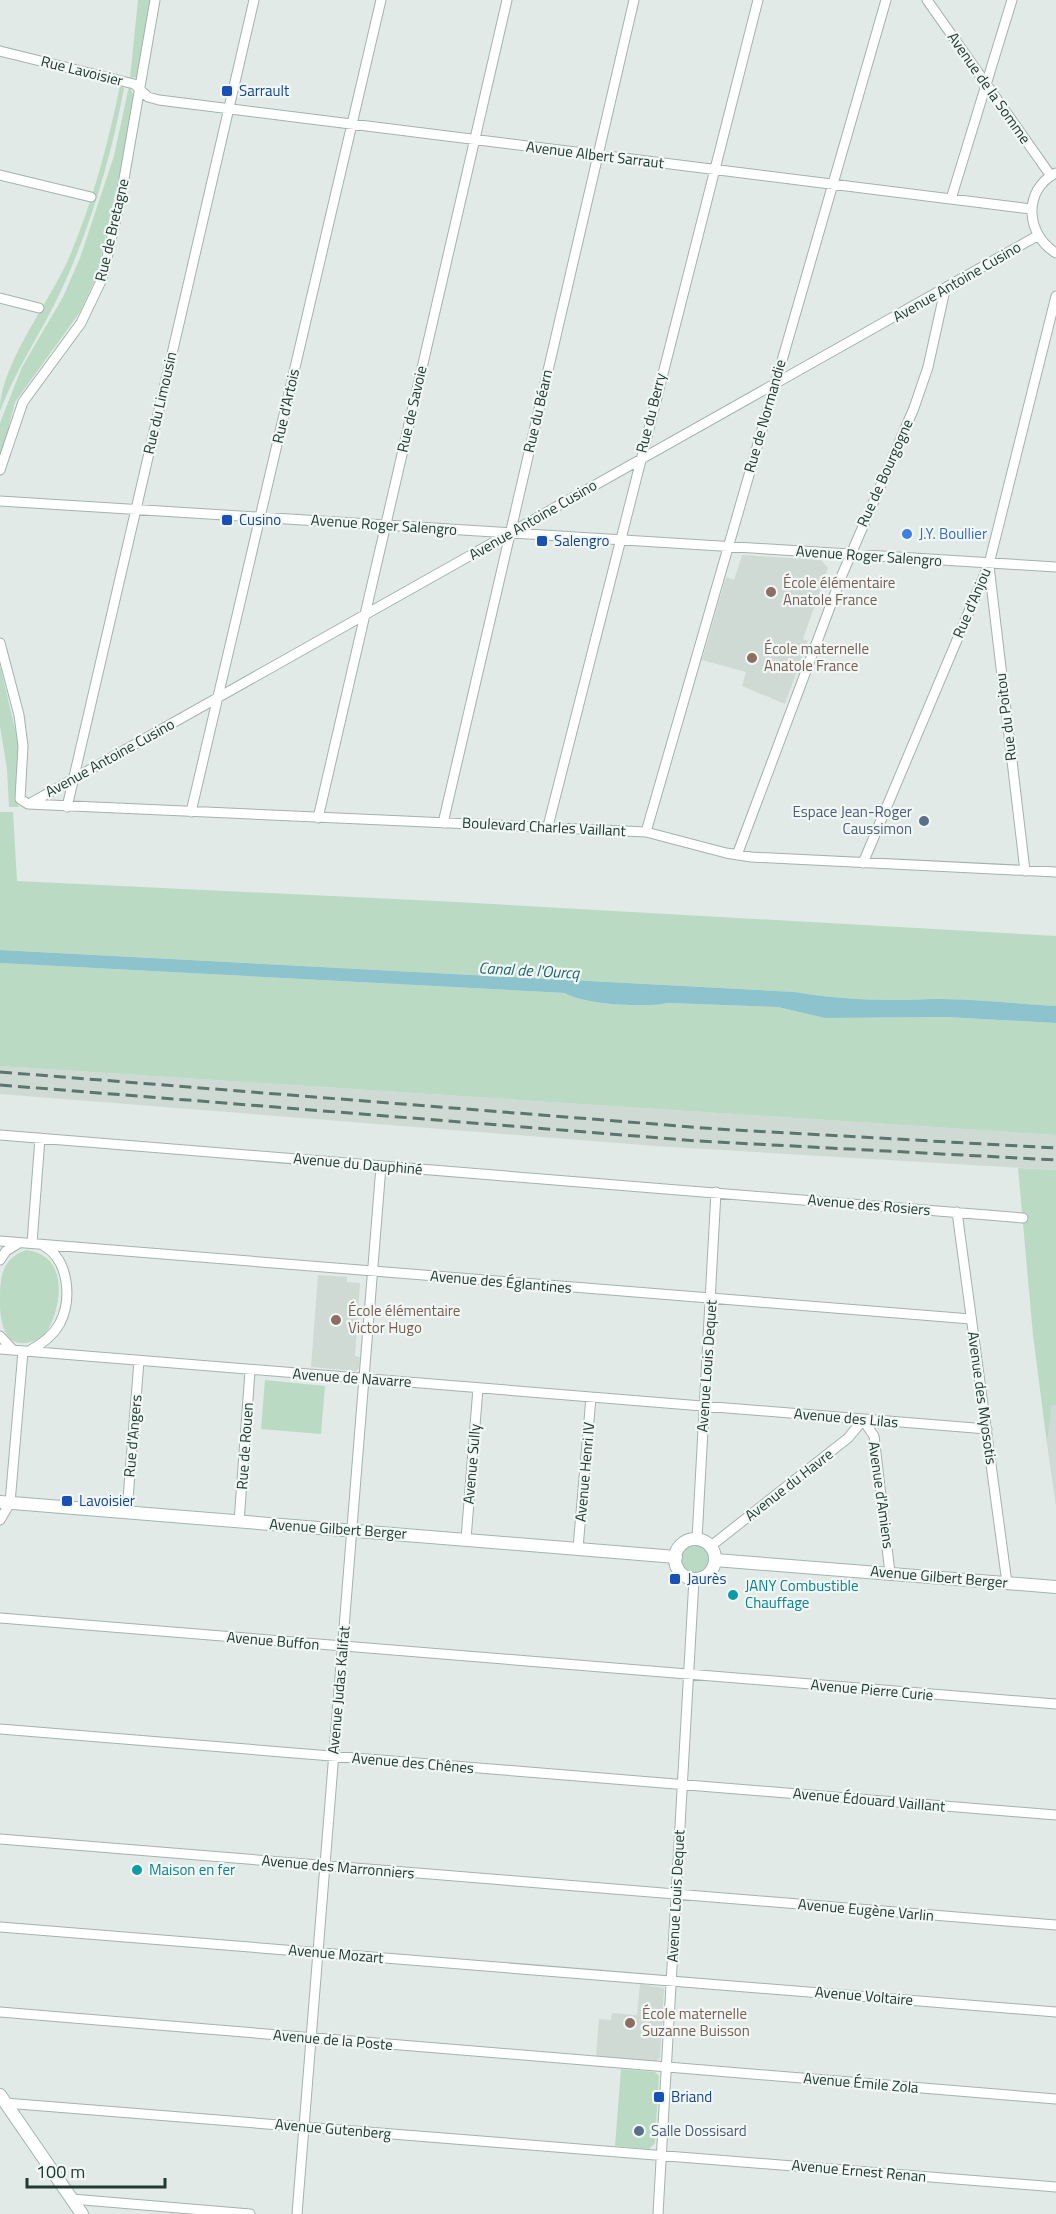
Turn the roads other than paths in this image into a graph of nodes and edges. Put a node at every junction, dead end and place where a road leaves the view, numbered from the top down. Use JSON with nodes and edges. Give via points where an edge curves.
{"nodes":[{"id":1,"x":155,"y":0,"type":"edge"},
{"id":2,"x":254,"y":0,"type":"edge"},
{"id":3,"x":381,"y":0,"type":"edge"},
{"id":4,"x":507,"y":0,"type":"edge"},
{"id":5,"x":634,"y":0,"type":"edge"},
{"id":6,"x":758,"y":0,"type":"edge"},
{"id":7,"x":886,"y":0,"type":"edge"},
{"id":8,"x":927,"y":0,"type":"edge"},
{"id":9,"x":1012,"y":0,"type":"edge"},
{"id":10,"x":0,"y":51,"type":"edge"},
{"id":11,"x":986,"y":81,"type":"junction"},
{"id":12,"x":141,"y":92,"type":"junction"},
{"id":13,"x":159,"y":100,"type":"joint"},
{"id":14,"x":228,"y":110,"type":"junction"},
{"id":15,"x":352,"y":125,"type":"junction"},
{"id":16,"x":474,"y":140,"type":"junction"},
{"id":17,"x":598,"y":156,"type":"junction"},
{"id":18,"x":713,"y":170,"type":"junction"},
{"id":19,"x":1053,"y":174,"type":"edge"},
{"id":20,"x":0,"y":175,"type":"edge"},
{"id":21,"x":833,"y":184,"type":"junction"},
{"id":22,"x":91,"y":197,"type":"dead end"},
{"id":23,"x":951,"y":199,"type":"junction"},
{"id":24,"x":1031,"y":209,"type":"junction"},
{"id":25,"x":1037,"y":236,"type":"junction"},
{"id":26,"x":1056,"y":253,"type":"edge"},
{"id":27,"x":945,"y":290,"type":"junction"},
{"id":28,"x":1056,"y":296,"type":"edge"},
{"id":29,"x":0,"y":298,"type":"edge"},
{"id":30,"x":39,"y":308,"type":"dead end"},
{"id":31,"x":774,"y":384,"type":"junction"},
{"id":32,"x":639,"y":458,"type":"junction"},
{"id":33,"x":0,"y":470,"type":"edge"},
{"id":34,"x":0,"y":501,"type":"edge"},
{"id":35,"x":135,"y":509,"type":"junction"},
{"id":36,"x":260,"y":517,"type":"junction"},
{"id":37,"x":385,"y":525,"type":"junction"},
{"id":38,"x":510,"y":532,"type":"junction"},
{"id":39,"x":620,"y":539,"type":"junction"},
{"id":40,"x":728,"y":546,"type":"junction"},
{"id":41,"x":850,"y":555,"type":"junction"},
{"id":42,"x":989,"y":564,"type":"junction"},
{"id":43,"x":1056,"y":567,"type":"edge"},
{"id":44,"x":363,"y":616,"type":"junction"},
{"id":45,"x":0,"y":643,"type":"edge"},
{"id":46,"x":219,"y":697,"type":"junction"},
{"id":47,"x":72,"y":778,"type":"junction"},
{"id":48,"x":29,"y":804,"type":"junction"},
{"id":49,"x":67,"y":807,"type":"junction"},
{"id":50,"x":191,"y":812,"type":"junction"},
{"id":51,"x":318,"y":818,"type":"junction"},
{"id":52,"x":443,"y":823,"type":"junction"},
{"id":53,"x":548,"y":826,"type":"junction"},
{"id":54,"x":646,"y":832,"type":"junction"},
{"id":55,"x":737,"y":855,"type":"junction"},
{"id":56,"x":863,"y":863,"type":"junction"},
{"id":57,"x":1025,"y":871,"type":"junction"},
{"id":58,"x":1056,"y":872,"type":"edge"},
{"id":59,"x":0,"y":1135,"type":"edge"},
{"id":60,"x":40,"y":1138,"type":"junction"},
{"id":61,"x":381,"y":1166,"type":"junction"},
{"id":62,"x":716,"y":1192,"type":"junction"},
{"id":63,"x":957,"y":1212,"type":"junction"},
{"id":64,"x":1023,"y":1218,"type":"dead end"},
{"id":65,"x":0,"y":1241,"type":"edge"},
{"id":66,"x":21,"y":1242,"type":"junction"},
{"id":67,"x":36,"y":1243,"type":"junction"},
{"id":68,"x":0,"y":1260,"type":"edge"},
{"id":69,"x":373,"y":1272,"type":"junction"},
{"id":70,"x":711,"y":1299,"type":"junction"},
{"id":71,"x":971,"y":1319,"type":"junction"},
{"id":72,"x":0,"y":1336,"type":"edge"},
{"id":73,"x":0,"y":1349,"type":"edge"},
{"id":74,"x":22,"y":1351,"type":"junction"},
{"id":75,"x":139,"y":1360,"type":"junction"},
{"id":76,"x":250,"y":1371,"type":"junction"},
{"id":77,"x":365,"y":1379,"type":"junction"},
{"id":78,"x":478,"y":1388,"type":"junction"},
{"id":79,"x":591,"y":1397,"type":"junction"},
{"id":80,"x":704,"y":1406,"type":"junction"},
{"id":81,"x":863,"y":1420,"type":"junction"},
{"id":82,"x":987,"y":1430,"type":"junction"},
{"id":83,"x":5,"y":1503,"type":"edge"},
{"id":84,"x":127,"y":1511,"type":"junction"},
{"id":85,"x":0,"y":1520,"type":"edge"},
{"id":86,"x":239,"y":1522,"type":"junction"},
{"id":87,"x":353,"y":1531,"type":"junction"},
{"id":88,"x":466,"y":1539,"type":"junction"},
{"id":89,"x":697,"y":1539,"type":"junction"},
{"id":90,"x":711,"y":1546,"type":"junction"},
{"id":91,"x":578,"y":1548,"type":"junction"},
{"id":92,"x":676,"y":1557,"type":"junction"},
{"id":93,"x":715,"y":1560,"type":"junction"},
{"id":94,"x":890,"y":1572,"type":"junction"},
{"id":95,"x":694,"y":1579,"type":"junction"},
{"id":96,"x":1007,"y":1583,"type":"junction"},
{"id":97,"x":1056,"y":1587,"type":"edge"},
{"id":98,"x":0,"y":1618,"type":"edge"},
{"id":99,"x":343,"y":1647,"type":"junction"},
{"id":100,"x":689,"y":1675,"type":"junction"},
{"id":101,"x":1056,"y":1704,"type":"edge"},
{"id":102,"x":0,"y":1729,"type":"edge"},
{"id":103,"x":334,"y":1756,"type":"junction"},
{"id":104,"x":682,"y":1785,"type":"junction"},
{"id":105,"x":1056,"y":1815,"type":"edge"},
{"id":106,"x":0,"y":1839,"type":"edge"},
{"id":107,"x":325,"y":1866,"type":"junction"},
{"id":108,"x":677,"y":1895,"type":"junction"},
{"id":109,"x":1056,"y":1925,"type":"edge"},
{"id":110,"x":0,"y":1927,"type":"edge"},
{"id":111,"x":319,"y":1952,"type":"junction"},
{"id":112,"x":671,"y":1981,"type":"junction"},
{"id":113,"x":1056,"y":2012,"type":"edge"},
{"id":114,"x":0,"y":2013,"type":"edge"},
{"id":115,"x":312,"y":2039,"type":"junction"},
{"id":116,"x":666,"y":2067,"type":"junction"},
{"id":117,"x":3,"y":2099,"type":"edge"},
{"id":118,"x":1056,"y":2099,"type":"edge"},
{"id":119,"x":305,"y":2126,"type":"junction"},
{"id":120,"x":661,"y":2155,"type":"junction"},
{"id":121,"x":1056,"y":2187,"type":"edge"},
{"id":122,"x":72,"y":2199,"type":"junction"},
{"id":123,"x":82,"y":2214,"type":"edge"},
{"id":124,"x":250,"y":2214,"type":"edge"},
{"id":125,"x":297,"y":2214,"type":"edge"},
{"id":126,"x":658,"y":2214,"type":"edge"}],
"edges":[{"from":1,"to":12,"type":"street","name":"Rue de Bretagne"},
{"from":2,"to":14,"type":"street","name":"Rue du Limousin"},
{"from":3,"to":15,"type":"street","name":"Rue d'Artois"},
{"from":4,"to":16,"type":"street","name":"Rue de Savoie"},
{"from":5,"to":17,"type":"street","name":"Rue du Béarn"},
{"from":6,"to":18,"type":"street","name":"Rue du Berry"},
{"from":7,"to":21,"type":"street","name":"Rue de Normandie"},
{"from":8,"to":11,"type":"street","name":"Avenue de la Somme"},
{"from":9,"to":11,"type":"street"},
{"from":10,"to":12,"type":"street","name":"Rue Lavoisier","via":[[134,84]]},
{"from":11,"to":19,"type":"street","name":"Avenue de la Somme"},
{"from":11,"to":23,"type":"street"},
{"from":12,"to":13,"type":"street","name":"Rue Lavoisier"},
{"from":12,"to":33,"type":"street","name":"Rue de Bretagne","via":[[102,279],[81,323],[23,402]]},
{"from":13,"to":14,"type":"street","name":"Avenue Albert Sarraut"},
{"from":14,"to":15,"type":"street","name":"Avenue Albert Sarraut"},
{"from":14,"to":35,"type":"street","name":"Rue du Limousin"},
{"from":15,"to":16,"type":"street","name":"Avenue Albert Sarraut"},
{"from":15,"to":36,"type":"street","name":"Rue d'Artois"},
{"from":16,"to":17,"type":"street","name":"Avenue Albert Sarraut"},
{"from":16,"to":37,"type":"street","name":"Rue de Savoie"},
{"from":17,"to":18,"type":"street","name":"Avenue Albert Sarraut"},
{"from":17,"to":38,"type":"street","name":"Rue du Béarn"},
{"from":18,"to":21,"type":"street","name":"Avenue Albert Sarraut"},
{"from":18,"to":32,"type":"street","name":"Rue du Berry"},
{"from":19,"to":24,"type":"street","via":[[1039,187]]},
{"from":20,"to":22,"type":"street"},
{"from":21,"to":23,"type":"street","name":"Avenue Albert Sarraut"},
{"from":21,"to":31,"type":"street","name":"Rue de Normandie"},
{"from":23,"to":24,"type":"street","name":"Avenue Albert Sarraut"},
{"from":24,"to":25,"type":"street"},
{"from":25,"to":26,"type":"street"},
{"from":25,"to":27,"type":"street","name":"Avenue Antoine Cusino"},
{"from":27,"to":31,"type":"street","name":"Avenue Antoine Cusino"},
{"from":27,"to":41,"type":"street","name":"Rue de Bourgogne","via":[[928,367],[914,408]]},
{"from":28,"to":42,"type":"street","name":"Rue d'Anjou"},
{"from":29,"to":30,"type":"street"},
{"from":31,"to":32,"type":"street","name":"Avenue Antoine Cusino"},
{"from":31,"to":40,"type":"street","name":"Rue de Normandie"},
{"from":32,"to":38,"type":"street","name":"Avenue Antoine Cusino"},
{"from":32,"to":39,"type":"street","name":"Rue du Berry"},
{"from":34,"to":35,"type":"street","name":"Avenue Roger Salengro"},
{"from":35,"to":36,"type":"street","name":"Avenue Roger Salengro"},
{"from":35,"to":47,"type":"street","name":"Rue du Limousin"},
{"from":36,"to":37,"type":"street","name":"Avenue Roger Salengro"},
{"from":36,"to":46,"type":"street","name":"Rue d'Artois"},
{"from":37,"to":38,"type":"street","name":"Avenue Roger Salengro"},
{"from":37,"to":44,"type":"street","name":"Rue de Savoie"},
{"from":38,"to":39,"type":"street","name":"Avenue Roger Salengro"},
{"from":38,"to":44,"type":"street","name":"Avenue Antoine Cusino"},
{"from":38,"to":52,"type":"street","name":"Rue du Béarn"},
{"from":39,"to":40,"type":"street","name":"Avenue Roger Salengro"},
{"from":39,"to":53,"type":"street","name":"Rue du Berry"},
{"from":40,"to":41,"type":"street","name":"Avenue Roger Salengro"},
{"from":40,"to":54,"type":"street","name":"Rue de Normandie"},
{"from":41,"to":42,"type":"street","name":"Avenue Roger Salengro"},
{"from":41,"to":55,"type":"street","name":"Rue de Bourgogne"},
{"from":42,"to":43,"type":"street","name":"Avenue Roger Salengro"},
{"from":42,"to":56,"type":"street","name":"Rue d'Anjou"},
{"from":42,"to":57,"type":"street","name":"Rue du Poitou"},
{"from":44,"to":46,"type":"street","name":"Avenue Antoine Cusino"},
{"from":44,"to":51,"type":"street","name":"Rue de Savoie"},
{"from":45,"to":48,"type":"street","via":[[23,746],[20,799]]},
{"from":46,"to":47,"type":"street","name":"Avenue Antoine Cusino"},
{"from":46,"to":50,"type":"street","name":"Rue d'Artois"},
{"from":47,"to":48,"type":"street","name":"Avenue Antoine Cusino"},
{"from":47,"to":49,"type":"street","name":"Rue du Limousin"},
{"from":48,"to":49,"type":"street","name":"Boulevard Charles Vaillant"},
{"from":49,"to":50,"type":"street","name":"Boulevard Charles Vaillant"},
{"from":50,"to":51,"type":"street","name":"Boulevard Charles Vaillant"},
{"from":51,"to":52,"type":"street","name":"Boulevard Charles Vaillant"},
{"from":52,"to":53,"type":"street","name":"Boulevard Charles Vaillant"},
{"from":53,"to":54,"type":"street","name":"Boulevard Charles Vaillant"},
{"from":54,"to":55,"type":"street","name":"Boulevard Charles Vaillant"},
{"from":55,"to":56,"type":"street","name":"Boulevard Charles Vaillant"},
{"from":56,"to":57,"type":"street","name":"Boulevard Charles Vaillant"},
{"from":57,"to":58,"type":"street","name":"Boulevard Charles Vaillant"},
{"from":59,"to":60,"type":"street","name":"Avenue du Dauphiné"},
{"from":60,"to":61,"type":"street","name":"Avenue du Dauphiné"},
{"from":60,"to":67,"type":"street"},
{"from":61,"to":62,"type":"street","name":"Avenue du Dauphiné"},
{"from":61,"to":69,"type":"street","name":"Avenue Judas Kalifat"},
{"from":62,"to":63,"type":"street","name":"Avenue des Rosiers"},
{"from":62,"to":70,"type":"street","name":"Avenue Louis Dequet"},
{"from":63,"to":64,"type":"street","name":"Avenue des Rosiers"},
{"from":63,"to":71,"type":"street","name":"Avenue des Myosotis"},
{"from":65,"to":66,"type":"street","name":"Avenue des Églantines"},
{"from":66,"to":67,"type":"street","name":"Avenue des Églantines"},
{"from":66,"to":68,"type":"street"},
{"from":67,"to":69,"type":"street","name":"Avenue des Églantines"},
{"from":67,"to":74,"type":"street","via":[[58,1258],[68,1292],[60,1324],[45,1342]]},
{"from":69,"to":70,"type":"street","name":"Avenue des Églantines"},
{"from":69,"to":77,"type":"street","name":"Avenue Judas Kalifat"},
{"from":70,"to":71,"type":"street","name":"Avenue des Églantines"},
{"from":70,"to":80,"type":"street","name":"Avenue Louis Dequet"},
{"from":71,"to":82,"type":"street","name":"Avenue des Myosotis"},
{"from":72,"to":74,"type":"street"},
{"from":73,"to":74,"type":"street","name":"Avenue de Navarre"},
{"from":74,"to":75,"type":"street","name":"Avenue de Navarre"},
{"from":74,"to":83,"type":"street"},
{"from":75,"to":76,"type":"street","name":"Avenue de Navarre"},
{"from":75,"to":84,"type":"street","name":"Rue d'Angers"},
{"from":76,"to":77,"type":"street","name":"Avenue de Navarre"},
{"from":76,"to":86,"type":"street","name":"Rue de Rouen"},
{"from":77,"to":78,"type":"street","name":"Avenue de Navarre"},
{"from":77,"to":87,"type":"street","name":"Avenue Judas Kalifat"},
{"from":78,"to":79,"type":"street","name":"Avenue de Navarre"},
{"from":78,"to":88,"type":"street","name":"Avenue Sully"},
{"from":79,"to":80,"type":"street","name":"Avenue de Navarre"},
{"from":79,"to":91,"type":"street","name":"Avenue Henri IV"},
{"from":80,"to":81,"type":"street","name":"Avenue des Lilas"},
{"from":80,"to":89,"type":"street","name":"Avenue Louis Dequet"},
{"from":81,"to":82,"type":"street","name":"Avenue des Lilas"},
{"from":81,"to":90,"type":"street","name":"Avenue du Havre","via":[[848,1438]]},
{"from":81,"to":94,"type":"street","name":"Avenue d'Amiens","via":[[874,1436]]},
{"from":82,"to":96,"type":"street","name":"Avenue des Myosotis"},
{"from":83,"to":84,"type":"street","name":"Avenue Gilbert Berger"},
{"from":83,"to":85,"type":"street"},
{"from":84,"to":86,"type":"street","name":"Avenue Gilbert Berger"},
{"from":86,"to":87,"type":"street","name":"Avenue Gilbert Berger"},
{"from":87,"to":88,"type":"street","name":"Avenue Gilbert Berger"},
{"from":87,"to":99,"type":"street","name":"Avenue Judas Kalifat"},
{"from":88,"to":91,"type":"street","name":"Avenue Gilbert Berger"},
{"from":89,"to":90,"type":"street"},
{"from":89,"to":92,"type":"street","via":[[681,1546]]},
{"from":90,"to":93,"type":"street"},
{"from":91,"to":92,"type":"street","name":"Avenue Gilbert Berger"},
{"from":92,"to":95,"type":"street","via":[[682,1574]]},
{"from":93,"to":94,"type":"street","name":"Avenue Gilbert Berger"},
{"from":93,"to":95,"type":"street","via":[[709,1574]]},
{"from":94,"to":96,"type":"street","name":"Avenue Gilbert Berger"},
{"from":95,"to":100,"type":"street","name":"Avenue Louis Dequet"},
{"from":96,"to":97,"type":"street","name":"Avenue Gilbert Berger"},
{"from":98,"to":99,"type":"street","name":"Avenue Buffon"},
{"from":99,"to":100,"type":"street","name":"Avenue Buffon"},
{"from":99,"to":103,"type":"street","name":"Avenue Judas Kalifat"},
{"from":100,"to":101,"type":"street","name":"Avenue Pierre Curie"},
{"from":100,"to":104,"type":"street","name":"Avenue Louis Dequet"},
{"from":102,"to":103,"type":"street","name":"Avenue des Chênes"},
{"from":103,"to":104,"type":"street","name":"Avenue des Chênes"},
{"from":103,"to":107,"type":"street","name":"Avenue Judas Kalifat"},
{"from":104,"to":105,"type":"street","name":"Avenue Édouard Vaillant"},
{"from":104,"to":108,"type":"street","name":"Avenue Louis Dequet"},
{"from":106,"to":107,"type":"street","name":"Avenue des Marronniers"},
{"from":107,"to":108,"type":"street","name":"Avenue des Marronniers"},
{"from":107,"to":111,"type":"street","name":"Avenue Judas Kalifat"},
{"from":108,"to":109,"type":"street","name":"Avenue Eugène Varlin"},
{"from":108,"to":112,"type":"street","name":"Avenue Louis Dequet"},
{"from":110,"to":111,"type":"street","name":"Avenue Mozart"},
{"from":111,"to":112,"type":"street","name":"Avenue Mozart"},
{"from":111,"to":115,"type":"street","name":"Avenue Judas Kalifat"},
{"from":112,"to":113,"type":"street","name":"Avenue Voltaire"},
{"from":112,"to":116,"type":"street","name":"Avenue Louis Dequet"},
{"from":114,"to":115,"type":"street","name":"Avenue de la Poste"},
{"from":115,"to":116,"type":"street","name":"Avenue de la Poste"},
{"from":115,"to":119,"type":"street","name":"Avenue Judas Kalifat"},
{"from":116,"to":118,"type":"street","name":"Avenue Émile Zola"},
{"from":116,"to":120,"type":"street","name":"Avenue Louis Dequet"},
{"from":117,"to":119,"type":"street","name":"Avenue Gutenberg"},
{"from":117,"to":122,"type":"street"},
{"from":119,"to":120,"type":"street","name":"Avenue Gutenberg"},
{"from":119,"to":125,"type":"street","name":"Avenue Judas Kalifat"},
{"from":120,"to":121,"type":"street","name":"Avenue Ernest Renan"},
{"from":120,"to":126,"type":"street","name":"Avenue Louis Dequet"},
{"from":122,"to":123,"type":"street"},
{"from":122,"to":124,"type":"street"}]}
